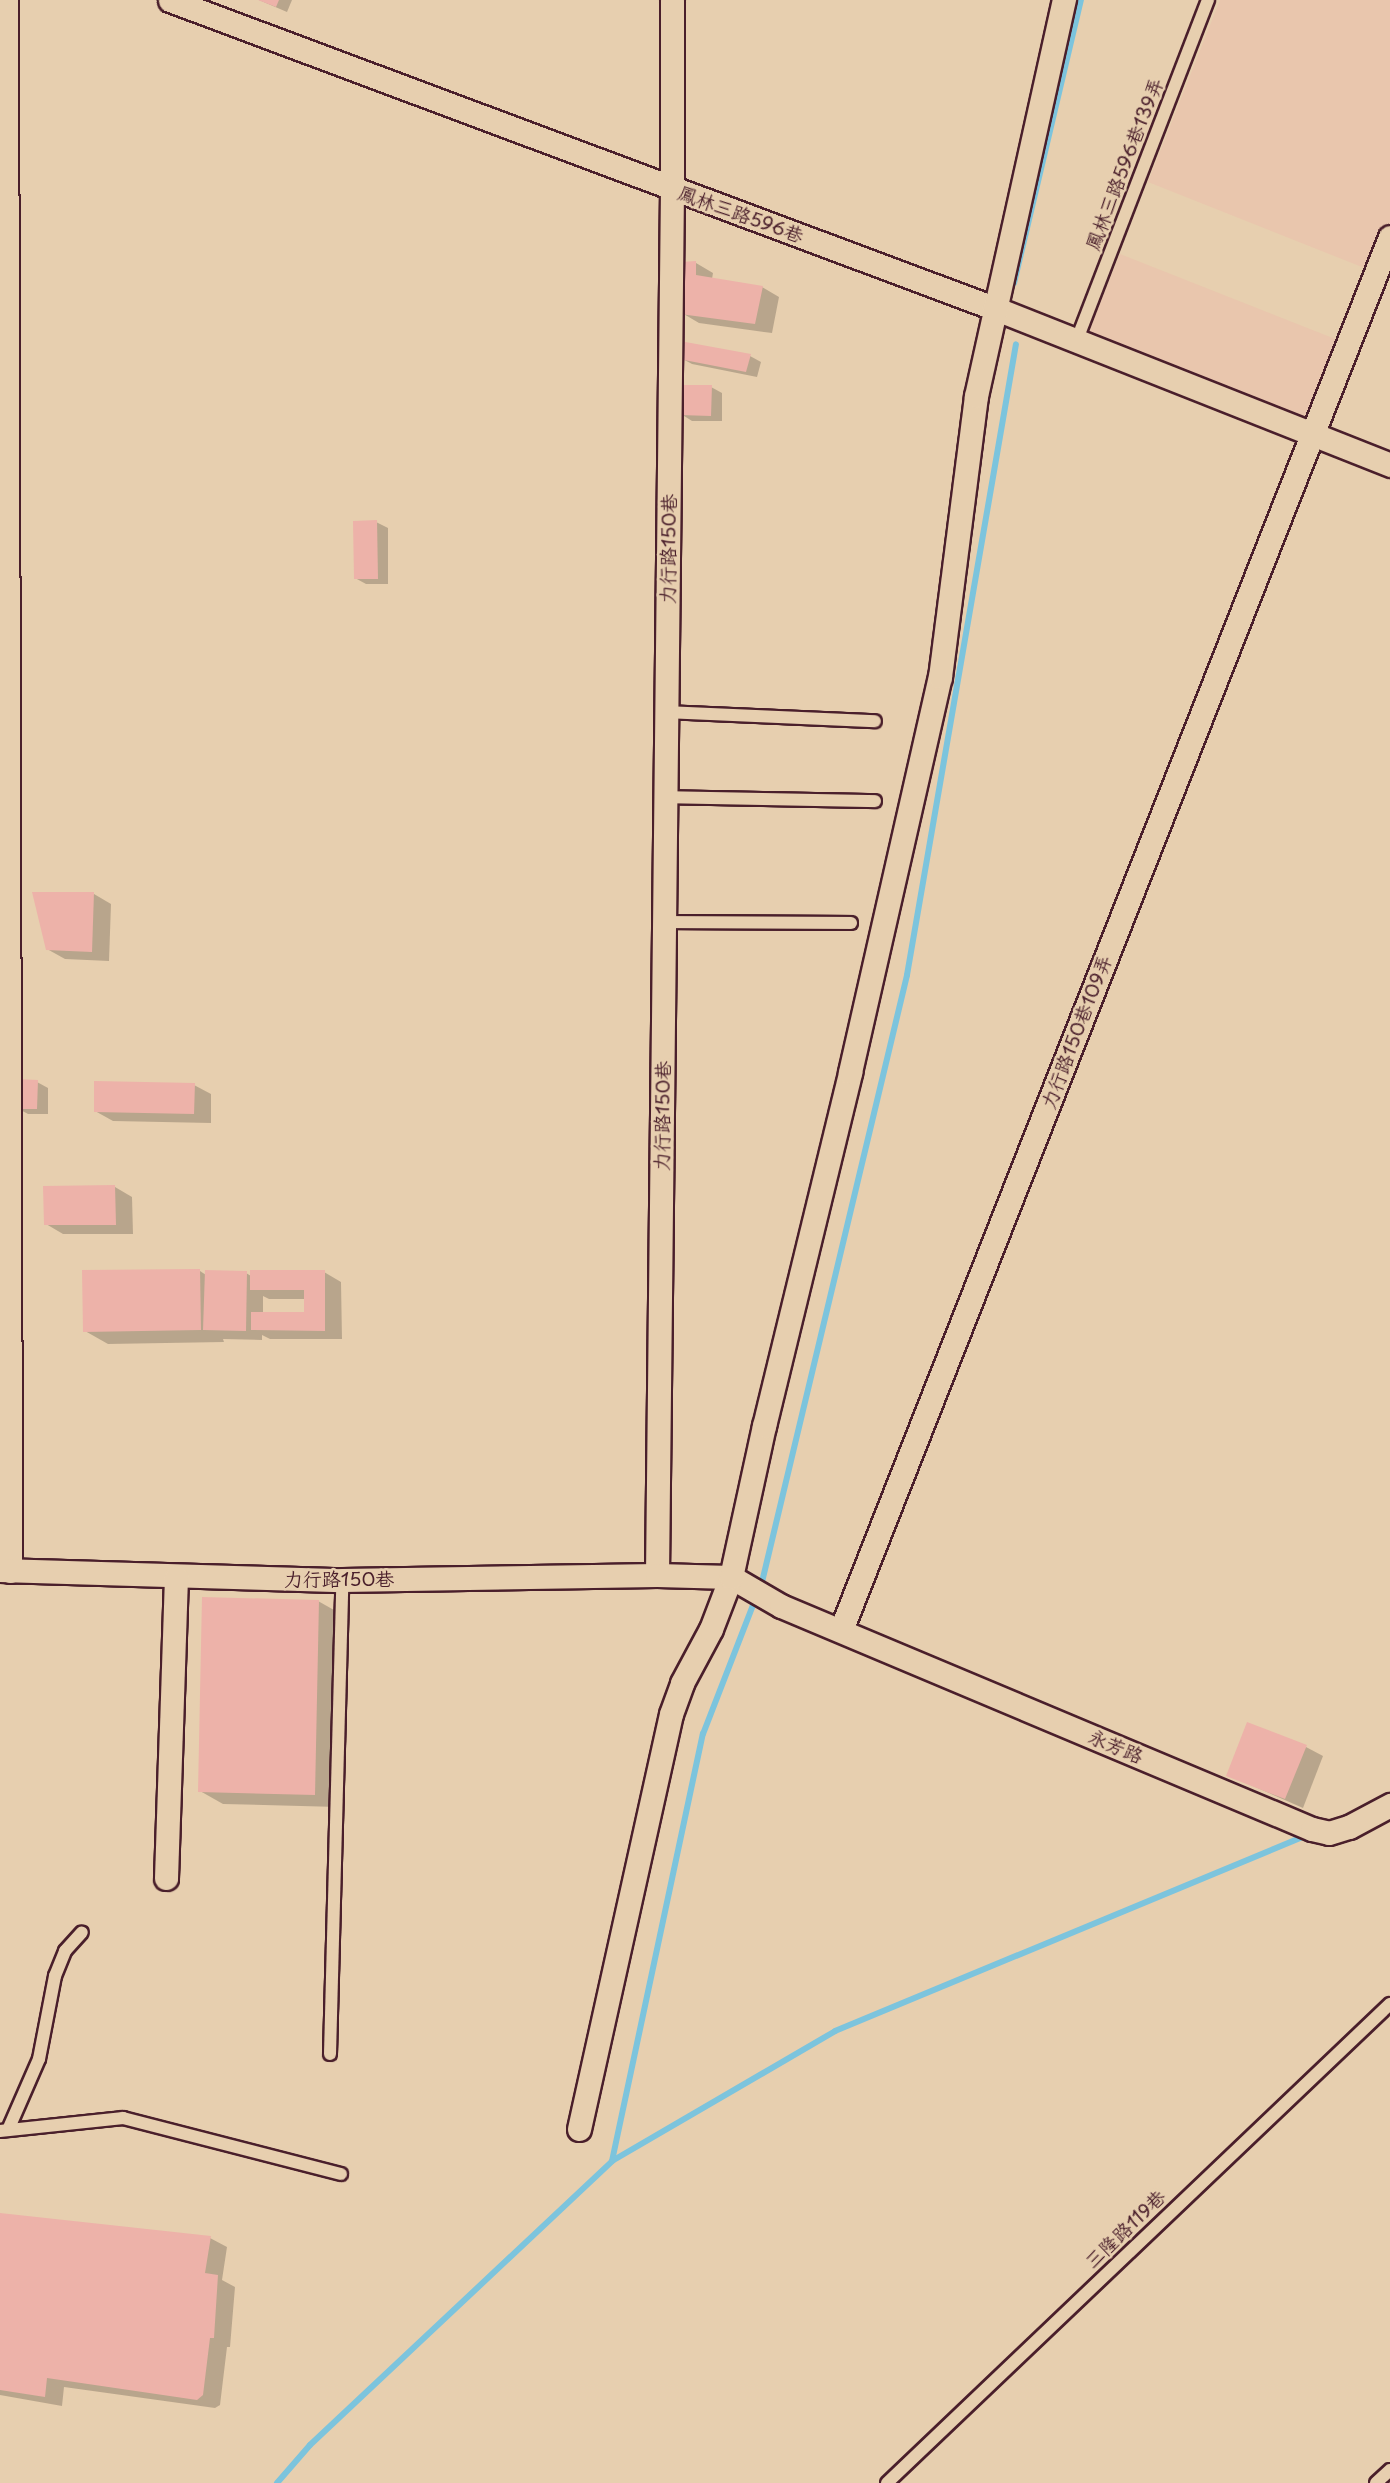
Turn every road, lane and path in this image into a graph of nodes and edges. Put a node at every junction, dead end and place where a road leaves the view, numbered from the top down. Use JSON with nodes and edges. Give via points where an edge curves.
{"nodes":[{"id":1,"x":6,"y":0,"type":"edge"},
{"id":2,"x":170,"y":0,"type":"edge"},
{"id":3,"x":671,"y":0,"type":"edge"},
{"id":4,"x":1065,"y":0,"type":"edge"},
{"id":5,"x":1208,"y":0,"type":"edge"},
{"id":6,"x":673,"y":189,"type":"junction"},
{"id":7,"x":1390,"y":237,"type":"edge"},
{"id":8,"x":994,"y":308,"type":"junction"},
{"id":9,"x":1076,"y":342,"type":"junction"},
{"id":10,"x":1311,"y":434,"type":"junction"},
{"id":11,"x":1390,"y":465,"type":"edge"},
{"id":12,"x":665,"y":712,"type":"junction"},
{"id":13,"x":874,"y":721,"type":"dead end"},
{"id":14,"x":664,"y":797,"type":"junction"},
{"id":15,"x":875,"y":801,"type":"dead end"},
{"id":16,"x":663,"y":922,"type":"junction"},
{"id":17,"x":850,"y":923,"type":"dead end"},
{"id":18,"x":5,"y":1570,"type":"edge"},
{"id":19,"x":657,"y":1575,"type":"junction"},
{"id":20,"x":176,"y":1577,"type":"junction"},
{"id":21,"x":731,"y":1577,"type":"junction"},
{"id":22,"x":342,"y":1580,"type":"junction"},
{"id":23,"x":841,"y":1630,"type":"junction"},
{"id":24,"x":1390,"y":1805,"type":"edge"},
{"id":25,"x":166,"y":1878,"type":"dead end"},
{"id":26,"x":82,"y":1932,"type":"dead end"},
{"id":27,"x":1390,"y":2004,"type":"edge"},
{"id":28,"x":330,"y":2054,"type":"dead end"},
{"id":29,"x":579,"y":2129,"type":"dead end"},
{"id":30,"x":4,"y":2131,"type":"edge"},
{"id":31,"x":341,"y":2174,"type":"dead end"},
{"id":32,"x":1390,"y":2470,"type":"edge"},
{"id":33,"x":887,"y":2483,"type":"edge"},
{"id":34,"x":1376,"y":2483,"type":"edge"}],
"edges":[{"from":1,"to":18,"type":"street"},
{"from":2,"to":6,"type":"street","name":"鳳林三路596巷"},
{"from":3,"to":6,"type":"street","name":"力行路150巷"},
{"from":4,"to":8,"type":"street"},
{"from":5,"to":9,"type":"lane","name":"鳳林三路596巷139弄"},
{"from":6,"to":8,"type":"street","name":"鳳林三路596巷"},
{"from":6,"to":12,"type":"street","name":"力行路150巷"},
{"from":7,"to":10,"type":"street","name":"力行路150巷109弄"},
{"from":8,"to":9,"type":"street","name":"鳳林三路596巷"},
{"from":8,"to":21,"type":"street","via":[[975,396],[940,677]]},
{"from":9,"to":10,"type":"street","name":"鳳林三路596巷"},
{"from":10,"to":11,"type":"street"},
{"from":10,"to":23,"type":"street","name":"力行路150巷109弄"},
{"from":12,"to":13,"type":"lane"},
{"from":12,"to":14,"type":"street","name":"力行路150巷"},
{"from":14,"to":15,"type":"lane"},
{"from":14,"to":16,"type":"street","name":"力行路150巷"},
{"from":16,"to":17,"type":"lane"},
{"from":16,"to":19,"type":"street","name":"力行路150巷"},
{"from":18,"to":20,"type":"street","name":"力行路150巷"},
{"from":19,"to":21,"type":"street"},
{"from":19,"to":22,"type":"street","name":"力行路150巷"},
{"from":20,"to":22,"type":"street","name":"力行路150巷"},
{"from":20,"to":25,"type":"street"},
{"from":21,"to":23,"type":"street","via":[[780,1606]]},
{"from":21,"to":29,"type":"street","via":[[671,1714]]},
{"from":22,"to":28,"type":"lane"},
{"from":23,"to":24,"type":"street","name":"永芳路","via":[[1312,1829],[1339,1830]]},
{"from":26,"to":30,"type":"lane","via":[[65,1951],[55,1976],[38,2059]]},
{"from":27,"to":33,"type":"lane","name":"三隆路119巷"},
{"from":30,"to":31,"type":"lane","via":[[123,2118]]},
{"from":32,"to":34,"type":"lane"}]}
